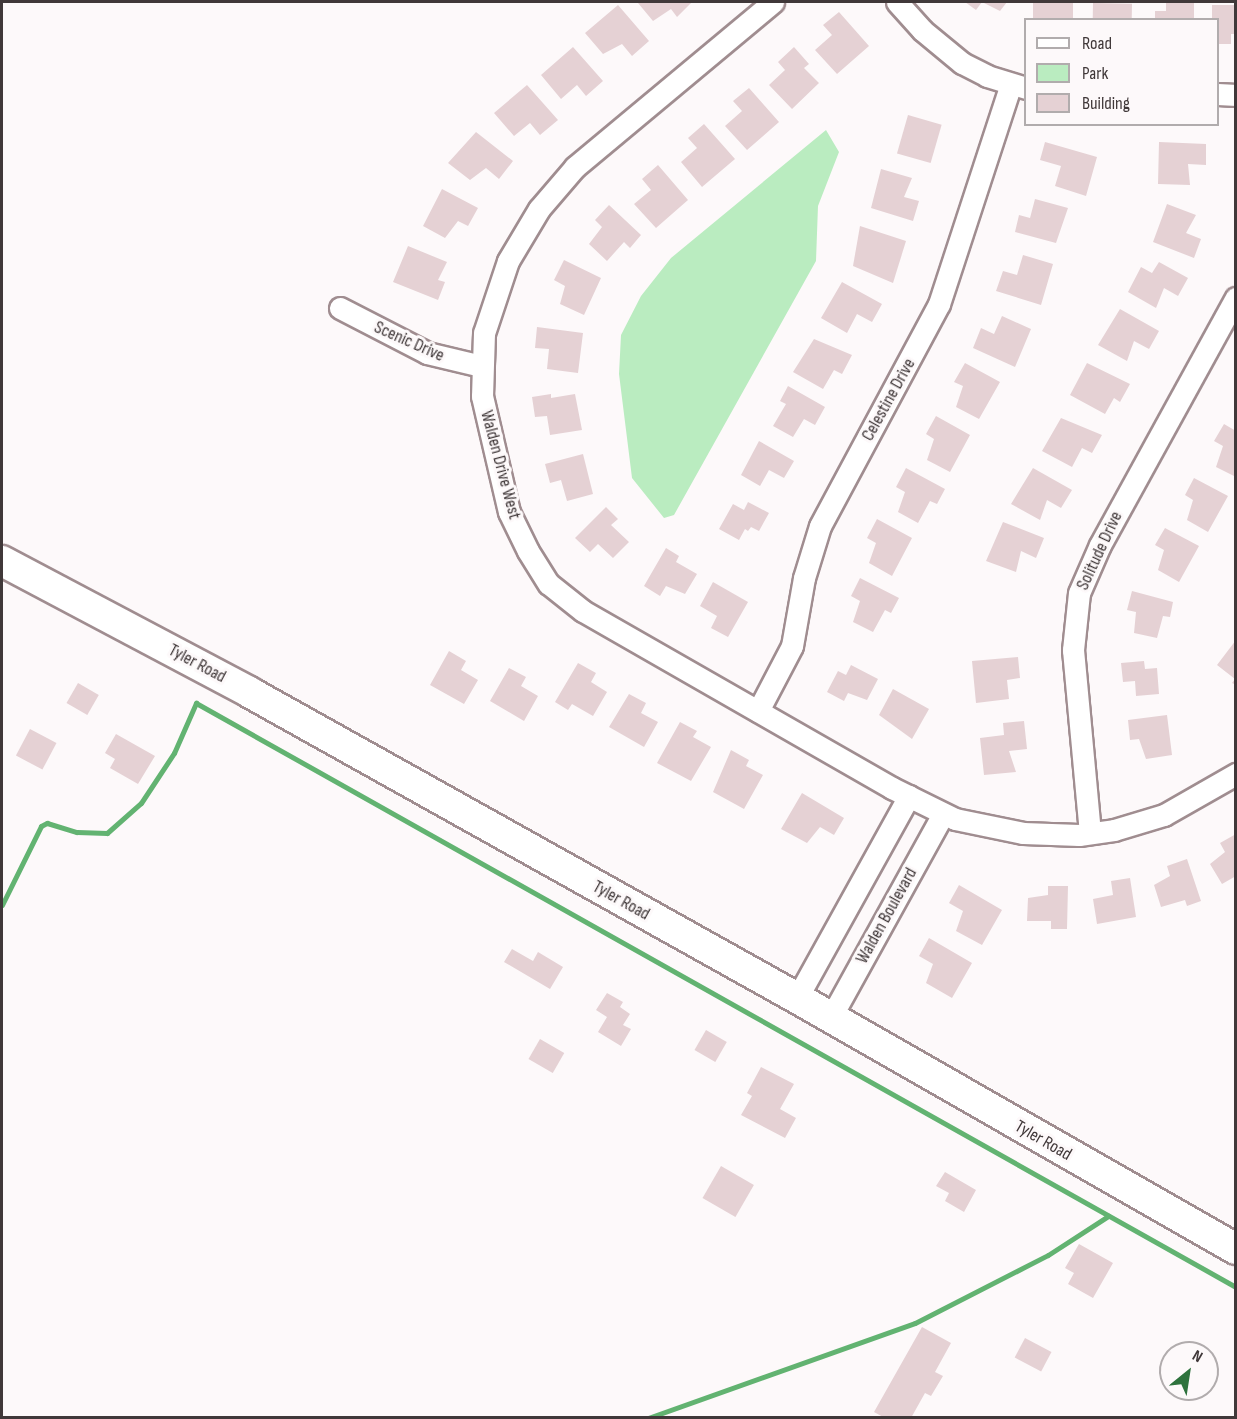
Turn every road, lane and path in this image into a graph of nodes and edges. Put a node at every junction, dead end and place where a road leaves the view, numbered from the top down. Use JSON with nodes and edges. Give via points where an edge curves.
{"nodes":[{"id":1,"x":773,"y":2,"type":"edge"},
{"id":2,"x":897,"y":2,"type":"edge"},
{"id":3,"x":1018,"y":86,"type":"edge"},
{"id":4,"x":1219,"y":94,"type":"edge"},
{"id":5,"x":1236,"y":94,"type":"edge"},
{"id":6,"x":1236,"y":298,"type":"edge"},
{"id":7,"x":340,"y":308,"type":"dead end"},
{"id":8,"x":481,"y":366,"type":"junction"},
{"id":9,"x":2,"y":561,"type":"edge"},
{"id":10,"x":758,"y":711,"type":"junction"},
{"id":11,"x":1236,"y":774,"type":"edge"},
{"id":12,"x":909,"y":796,"type":"junction"},
{"id":13,"x":943,"y":814,"type":"junction"},
{"id":14,"x":1090,"y":834,"type":"junction"},
{"id":15,"x":797,"y":998,"type":"junction"},
{"id":16,"x":831,"y":1017,"type":"junction"},
{"id":17,"x":1236,"y":1249,"type":"edge"}],
"edges":[{"from":1,"to":8,"type":"street","name":"Walden Drive West","via":[[554,189],[508,261],[487,320]]},
{"from":2,"to":3,"type":"street","via":[[950,54],[987,76]]},
{"from":3,"to":10,"type":"street","name":"Celestine Drive","via":[[943,295],[820,526],[804,578],[792,646]]},
{"from":4,"to":5,"type":"street"},
{"from":6,"to":14,"type":"street","name":"Solitude Drive","via":[[1100,545],[1079,593],[1073,650]]},
{"from":7,"to":8,"type":"street","name":"Scenic Drive","via":[[427,353]]},
{"from":8,"to":10,"type":"street","name":"Walden Drive West","via":[[485,420],[510,512],[549,584],[610,628]]},
{"from":9,"to":15,"type":"street","name":"Tyler Road","via":[[249,692]]},
{"from":10,"to":12,"type":"street","name":"Walden Drive West"},
{"from":11,"to":14,"type":"street","name":"Walden Drive West","via":[[1164,815]]},
{"from":12,"to":13,"type":"street","name":"Walden Drive West"},
{"from":12,"to":15,"type":"street","name":"Walden Boulevard"},
{"from":13,"to":14,"type":"street","name":"Walden Drive West","via":[[976,825],[1023,833]]},
{"from":13,"to":16,"type":"street","name":"Walden Boulevard"},
{"from":15,"to":16,"type":"street","name":"Tyler Road"},
{"from":16,"to":17,"type":"street","name":"Tyler Road"}]}
